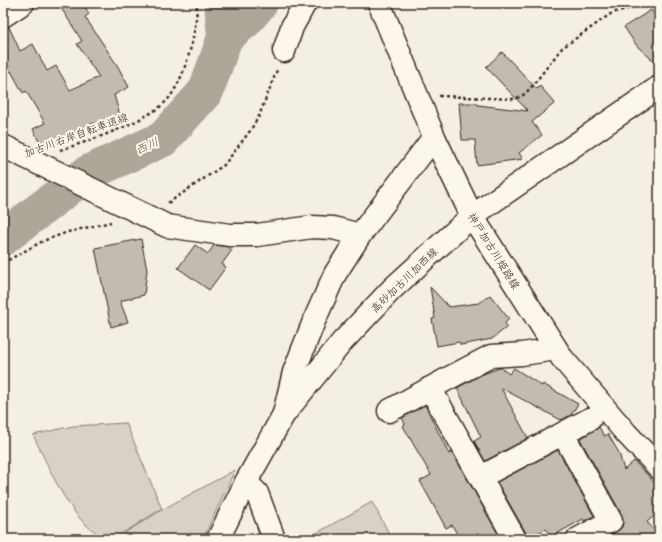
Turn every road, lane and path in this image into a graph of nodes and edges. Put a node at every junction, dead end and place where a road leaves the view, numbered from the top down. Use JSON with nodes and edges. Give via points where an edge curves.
{"nodes":[{"id":1,"x":23,"y":3,"type":"edge"},
{"id":2,"x":197,"y":3,"type":"edge"},
{"id":3,"x":305,"y":3,"type":"edge"},
{"id":4,"x":379,"y":3,"type":"edge"},
{"id":5,"x":650,"y":3,"type":"edge"},
{"id":6,"x":3,"y":16,"type":"edge"},
{"id":7,"x":284,"y":51,"type":"joint"},
{"id":8,"x":659,"y":87,"type":"edge"},
{"id":9,"x":416,"y":94,"type":"junction"},
{"id":10,"x":434,"y":137,"type":"junction"},
{"id":11,"x":3,"y":146,"type":"edge"},
{"id":12,"x":33,"y":161,"type":"junction"},
{"id":13,"x":137,"y":212,"type":"junction"},
{"id":14,"x":472,"y":216,"type":"junction"},
{"id":15,"x":360,"y":235,"type":"junction"},
{"id":16,"x":3,"y":263,"type":"edge"},
{"id":17,"x":556,"y":349,"type":"junction"},
{"id":18,"x":430,"y":388,"type":"junction"},
{"id":19,"x":389,"y":411,"type":"dead end"},
{"id":20,"x":284,"y":414,"type":"junction"},
{"id":21,"x":590,"y":420,"type":"dead end"},
{"id":22,"x":563,"y":434,"type":"junction"},
{"id":23,"x":659,"y":468,"type":"edge"},
{"id":24,"x":481,"y":477,"type":"junction"},
{"id":25,"x":246,"y":482,"type":"junction"},
{"id":26,"x":218,"y":539,"type":"edge"},
{"id":27,"x":274,"y":539,"type":"edge"},
{"id":28,"x":515,"y":539,"type":"edge"},
{"id":29,"x":578,"y":539,"type":"edge"}],
"edges":[{"from":1,"to":6,"type":"street"},
{"from":2,"to":12,"type":"path","name":"加古川右岸自転車道線","via":[[191,45],[182,75],[169,99],[152,114]]},
{"from":3,"to":7,"type":"street","via":[[292,27]]},
{"from":4,"to":9,"type":"street","name":"神戸加古川姫路線"},
{"from":5,"to":9,"type":"path","via":[[612,13],[562,48],[522,96],[514,99]]},
{"from":7,"to":13,"type":"path","via":[[260,116],[224,164],[155,211]]},
{"from":8,"to":14,"type":"street","name":"高砂加古川加西線"},
{"from":9,"to":10,"type":"street","name":"神戸加古川姫路線"},
{"from":10,"to":14,"type":"street","name":"神戸加古川姫路線"},
{"from":10,"to":15,"type":"street"},
{"from":11,"to":12,"type":"street"},
{"from":12,"to":13,"type":"street"},
{"from":13,"to":15,"type":"street","via":[[167,226],[230,235],[257,235],[312,227],[333,228]]},
{"from":13,"to":16,"type":"path","via":[[44,241]]},
{"from":14,"to":17,"type":"street","name":"神戸加古川姫路線"},
{"from":14,"to":20,"type":"street","name":"高砂加古川加西線","via":[[392,289],[342,342]]},
{"from":15,"to":20,"type":"street","via":[[335,274],[314,321],[294,372]]},
{"from":17,"to":18,"type":"street","via":[[491,356]]},
{"from":17,"to":23,"type":"street","name":"神戸加古川姫路線","via":[[626,434]]},
{"from":18,"to":19,"type":"street"},
{"from":18,"to":24,"type":"street"},
{"from":20,"to":25,"type":"street","name":"高砂加古川加西線"},
{"from":21,"to":22,"type":"street"},
{"from":22,"to":24,"type":"street"},
{"from":22,"to":29,"type":"street","via":[[611,521]]},
{"from":24,"to":28,"type":"street"},
{"from":25,"to":26,"type":"street","name":"高砂加古川加西線"},
{"from":25,"to":27,"type":"street","via":[[257,493]]}]}
